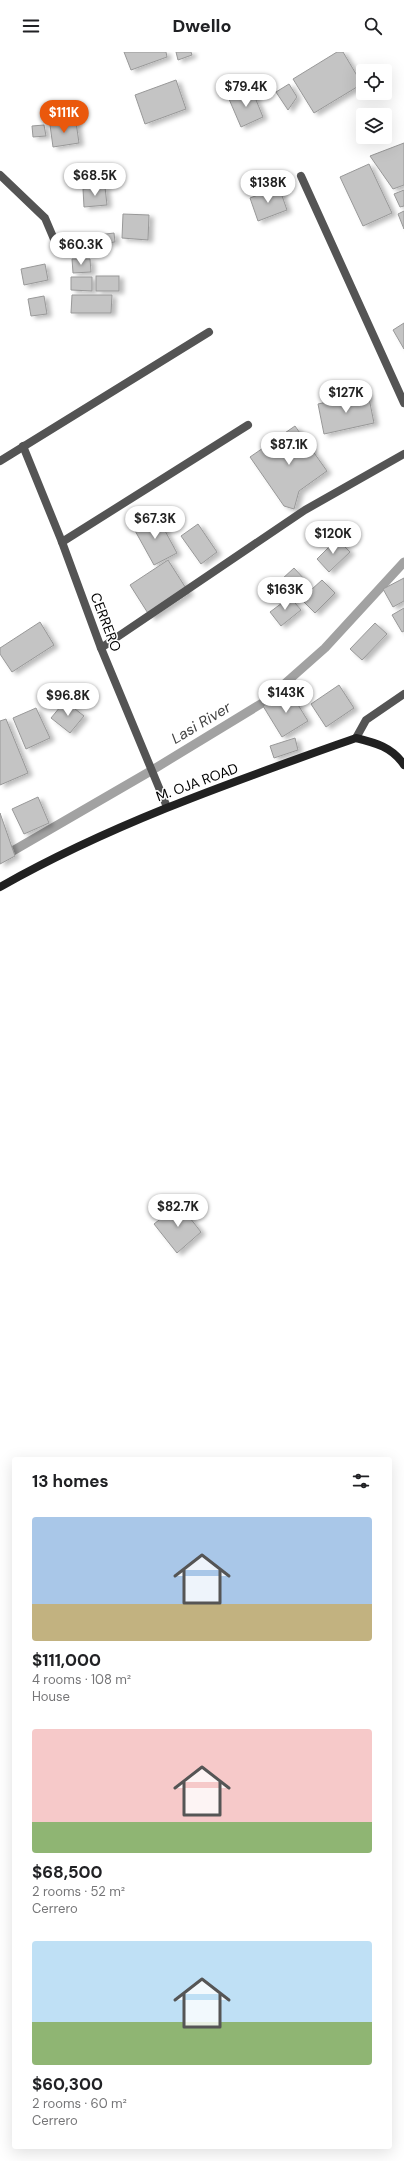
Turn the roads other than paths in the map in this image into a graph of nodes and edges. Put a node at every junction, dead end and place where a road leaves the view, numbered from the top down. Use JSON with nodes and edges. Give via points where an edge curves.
{"nodes":[{"id":1,"x":0,"y":175,"type":"edge"},
{"id":2,"x":302,"y":176,"type":"dead end"},
{"id":3,"x":59,"y":251,"type":"dead end"},
{"id":4,"x":209,"y":332,"type":"dead end"},
{"id":5,"x":404,"y":403,"type":"edge"},
{"id":6,"x":248,"y":425,"type":"dead end"},
{"id":7,"x":23,"y":446,"type":"junction"},
{"id":8,"x":404,"y":454,"type":"edge"},
{"id":9,"x":0,"y":461,"type":"edge"},
{"id":10,"x":62,"y":542,"type":"junction"},
{"id":11,"x":101,"y":648,"type":"junction"},
{"id":12,"x":404,"y":694,"type":"edge"},
{"id":13,"x":356,"y":738,"type":"junction"},
{"id":14,"x":404,"y":765,"type":"edge"},
{"id":15,"x":167,"y":807,"type":"junction"},
{"id":16,"x":0,"y":887,"type":"edge"}],
"edges":[{"from":1,"to":3,"type":"street","via":[[45,218]]},
{"from":2,"to":5,"type":"street"},
{"from":4,"to":7,"type":"street"},
{"from":6,"to":10,"type":"street"},
{"from":7,"to":9,"type":"street"},
{"from":7,"to":10,"type":"street","name":"CERRERO"},
{"from":8,"to":11,"type":"street","via":[[305,510]]},
{"from":10,"to":11,"type":"street","name":"CERRERO"},
{"from":11,"to":15,"type":"street","name":"CERRERO"},
{"from":12,"to":13,"type":"street","via":[[366,720]]},
{"from":13,"to":14,"type":"street","via":[[382,745],[398,756]]},
{"from":13,"to":15,"type":"street","name":"M. OJA ROAD"},
{"from":15,"to":16,"type":"street","name":"M. OJA ROAD","via":[[36,866]]}]}
